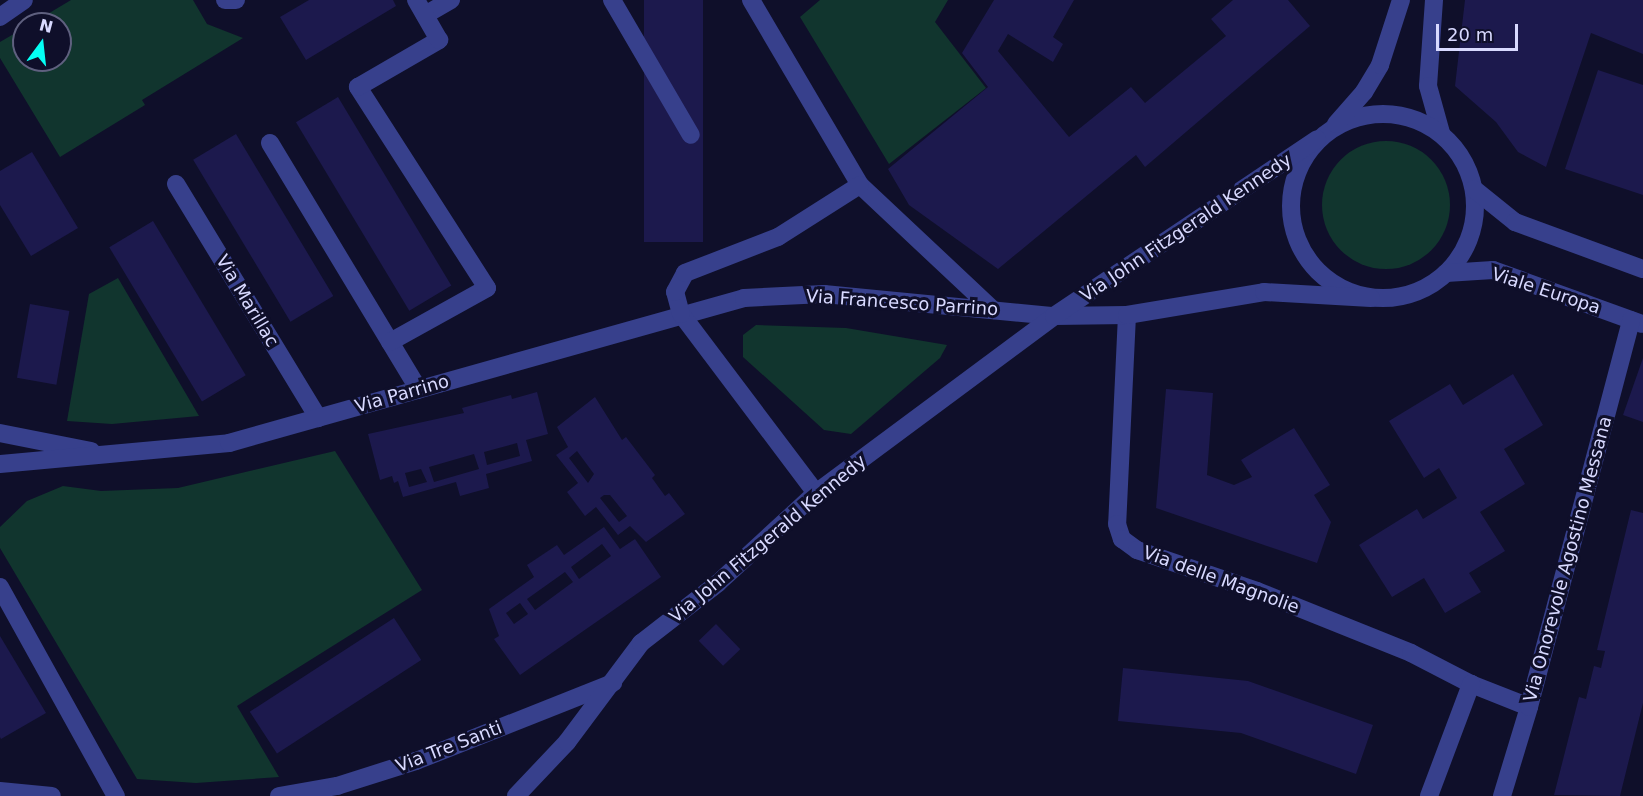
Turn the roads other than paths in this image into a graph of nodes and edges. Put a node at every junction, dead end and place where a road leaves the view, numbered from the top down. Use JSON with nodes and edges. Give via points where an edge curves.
{"nodes":[{"id":1,"x":24,"y":0,"type":"edge"},
{"id":2,"x":451,"y":0,"type":"edge"},
{"id":3,"x":612,"y":0,"type":"edge"},
{"id":4,"x":751,"y":0,"type":"edge"},
{"id":5,"x":1401,"y":0,"type":"edge"},
{"id":6,"x":1434,"y":0,"type":"edge"},
{"id":7,"x":420,"y":8,"type":"edge"},
{"id":8,"x":0,"y":17,"type":"edge"},
{"id":9,"x":1333,"y":127,"type":"junction"},
{"id":10,"x":1441,"y":133,"type":"junction"},
{"id":11,"x":691,"y":135,"type":"dead end"},
{"id":12,"x":1317,"y":140,"type":"junction"},
{"id":13,"x":270,"y":143,"type":"dead end"},
{"id":14,"x":176,"y":184,"type":"dead end"},
{"id":15,"x":860,"y":185,"type":"junction"},
{"id":16,"x":1474,"y":189,"type":"junction"},
{"id":17,"x":1643,"y":269,"type":"edge"},
{"id":18,"x":1446,"y":273,"type":"junction"},
{"id":19,"x":1371,"y":298,"type":"junction"},
{"id":20,"x":993,"y":310,"type":"junction"},
{"id":21,"x":681,"y":314,"type":"junction"},
{"id":22,"x":1127,"y":315,"type":"junction"},
{"id":23,"x":1054,"y":316,"type":"junction"},
{"id":24,"x":1637,"y":322,"type":"edge"},
{"id":25,"x":390,"y":342,"type":"junction"},
{"id":26,"x":419,"y":390,"type":"junction"},
{"id":27,"x":318,"y":418,"type":"junction"},
{"id":28,"x":0,"y":433,"type":"edge"},
{"id":29,"x":119,"y":456,"type":"junction"},
{"id":30,"x":0,"y":464,"type":"edge"},
{"id":31,"x":816,"y":493,"type":"junction"},
{"id":32,"x":0,"y":587,"type":"edge"},
{"id":33,"x":615,"y":682,"type":"junction"},
{"id":34,"x":1471,"y":684,"type":"junction"},
{"id":35,"x":1529,"y":707,"type":"junction"},
{"id":36,"x":0,"y":791,"type":"edge"},
{"id":37,"x":52,"y":796,"type":"edge"},
{"id":38,"x":116,"y":796,"type":"edge"},
{"id":39,"x":279,"y":796,"type":"edge"},
{"id":40,"x":516,"y":796,"type":"edge"},
{"id":41,"x":1429,"y":796,"type":"edge"},
{"id":42,"x":1502,"y":796,"type":"edge"}],
"edges":[{"from":1,"to":8,"type":"street"},
{"from":2,"to":7,"type":"street"},
{"from":3,"to":11,"type":"street"},
{"from":4,"to":15,"type":"street"},
{"from":5,"to":9,"type":"street","via":[[1380,64],[1364,92]]},
{"from":6,"to":10,"type":"street","via":[[1428,86]]},
{"from":7,"to":25,"type":"street","via":[[439,40],[358,87],[487,288]]},
{"from":9,"to":10,"type":"street","via":[[1360,116],[1388,113],[1416,119]]},
{"from":9,"to":12,"type":"street"},
{"from":10,"to":16,"type":"street","via":[[1463,158]]},
{"from":12,"to":19,"type":"street","via":[[1300,163],[1291,191],[1291,221],[1300,249],[1318,273],[1342,290]]},
{"from":12,"to":23,"type":"street","name":"Via John Fitzgerald Kennedy"},
{"from":13,"to":25,"type":"street"},
{"from":14,"to":27,"type":"street","name":"Via Marillac"},
{"from":15,"to":20,"type":"street"},
{"from":15,"to":21,"type":"street","via":[[778,237],[685,273],[675,292]]},
{"from":16,"to":17,"type":"street","via":[[1515,222]]},
{"from":16,"to":18,"type":"street","via":[[1472,230],[1465,249]]},
{"from":18,"to":19,"type":"street","via":[[1398,298]]},
{"from":18,"to":24,"type":"street","name":"Viale Europa","via":[[1492,270]]},
{"from":19,"to":22,"type":"street","name":"Via John Fitzgerald Kennedy","via":[[1264,292]]},
{"from":20,"to":21,"type":"street","name":"Via Francesco Parrino","via":[[824,294],[744,298]]},
{"from":20,"to":23,"type":"street","name":"Via Francesco Parrino"},
{"from":21,"to":26,"type":"street","name":"Via Parrino"},
{"from":21,"to":31,"type":"street"},
{"from":22,"to":23,"type":"street","name":"Via John Fitzgerald Kennedy"},
{"from":22,"to":34,"type":"street","name":"Via delle Magnolie","via":[[1117,524],[1122,539],[1137,550],[1257,591],[1411,653]]},
{"from":23,"to":31,"type":"street","name":"Via John Fitzgerald Kennedy"},
{"from":24,"to":35,"type":"street","name":"Via Onorevole Agostino Messana"},
{"from":25,"to":26,"type":"street"},
{"from":26,"to":27,"type":"street","name":"Via Parrino"},
{"from":27,"to":29,"type":"street","name":"Via Parrino","via":[[229,443]]},
{"from":28,"to":29,"type":"street","name":"Via Parrino"},
{"from":29,"to":30,"type":"street","name":"Via Parrino"},
{"from":31,"to":33,"type":"street","name":"Via John Fitzgerald Kennedy","via":[[718,583],[641,643]]},
{"from":32,"to":38,"type":"street"},
{"from":33,"to":39,"type":"street","name":"Via Tre Santi","via":[[416,761],[337,786]]},
{"from":33,"to":40,"type":"street","name":"Via John Fitzgerald Kennedy","via":[[567,742]]},
{"from":34,"to":35,"type":"street","name":"Via delle Magnolie"},
{"from":34,"to":41,"type":"street"},
{"from":35,"to":42,"type":"street","name":"Via Onorevole Agostino Messana"},
{"from":36,"to":37,"type":"street"}]}
